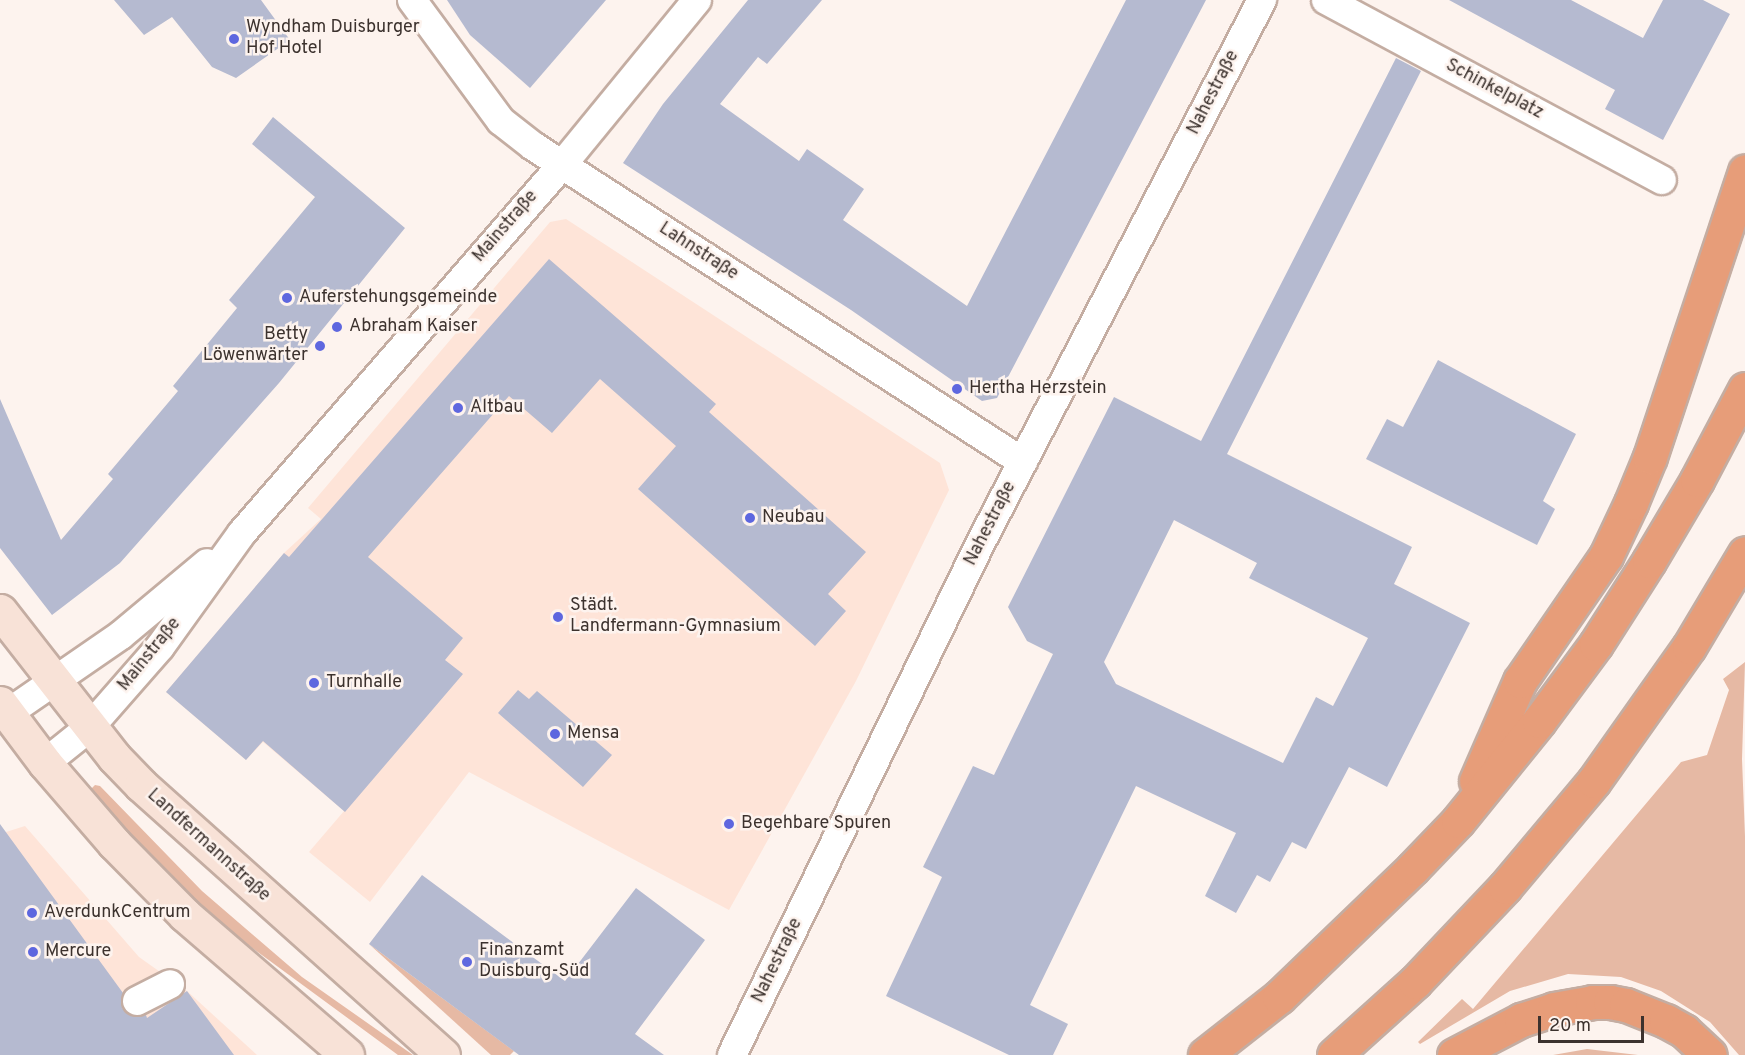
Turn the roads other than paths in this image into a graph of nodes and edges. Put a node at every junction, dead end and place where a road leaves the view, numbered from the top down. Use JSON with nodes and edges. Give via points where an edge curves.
{"nodes":[{"id":1,"x":412,"y":0,"type":"edge"},
{"id":2,"x":697,"y":0,"type":"edge"},
{"id":3,"x":1262,"y":0,"type":"edge"},
{"id":4,"x":1326,"y":0,"type":"edge"},
{"id":5,"x":562,"y":165,"type":"junction"},
{"id":6,"x":1745,"y":171,"type":"edge"},
{"id":7,"x":1662,"y":180,"type":"dead end"},
{"id":8,"x":1745,"y":389,"type":"edge"},
{"id":9,"x":1023,"y":462,"type":"junction"},
{"id":10,"x":242,"y":533,"type":"junction"},
{"id":11,"x":1745,"y":554,"type":"edge"},
{"id":12,"x":0,"y":611,"type":"edge"},
{"id":13,"x":55,"y":683,"type":"junction"},
{"id":14,"x":4,"y":708,"type":"edge"},
{"id":15,"x":90,"y":727,"type":"junction"},
{"id":16,"x":45,"y":763,"type":"junction"},
{"id":17,"x":1458,"y":820,"type":"junction"},
{"id":18,"x":170,"y":984,"type":"dead end"},
{"id":19,"x":137,"y":1001,"type":"dead end"},
{"id":20,"x":1704,"y":1051,"type":"edge"},
{"id":21,"x":347,"y":1055,"type":"edge"},
{"id":22,"x":443,"y":1055,"type":"edge"},
{"id":23,"x":732,"y":1055,"type":"edge"},
{"id":24,"x":1205,"y":1055,"type":"edge"},
{"id":25,"x":1334,"y":1055,"type":"edge"},
{"id":26,"x":1454,"y":1055,"type":"edge"}],
"edges":[{"from":1,"to":5,"type":"street","name":"Lahnstraße","via":[[501,121]]},
{"from":2,"to":5,"type":"street","name":"Mainstraße"},
{"from":3,"to":9,"type":"street","name":"Nahestraße"},
{"from":4,"to":7,"type":"street","name":"Schinkelplatz"},
{"from":5,"to":9,"type":"street","name":"Lahnstraße"},
{"from":5,"to":10,"type":"street","name":"Mainstraße"},
{"from":6,"to":17,"type":"highway","via":[[1650,457],[1631,503],[1606,556],[1520,681]]},
{"from":8,"to":17,"type":"highway","via":[[1697,480],[1596,644]]},
{"from":9,"to":23,"type":"street","name":"Nahestraße"},
{"from":10,"to":13,"type":"street","name":"Mainstraße","via":[[121,635]]},
{"from":10,"to":15,"type":"street","name":"Mainstraße","via":[[160,647]]},
{"from":11,"to":25,"type":"highway","via":[[1689,647],[1594,781],[1497,896],[1415,982]]},
{"from":12,"to":13,"type":"main road","name":"Landfermannstraße"},
{"from":13,"to":14,"type":"street","name":"Mainstraße"},
{"from":13,"to":15,"type":"main road","name":"Landfermannstraße"},
{"from":14,"to":16,"type":"main road"},
{"from":15,"to":16,"type":"street","name":"Mainstraße"},
{"from":15,"to":22,"type":"main road","name":"Landfermannstraße","via":[[141,785]]},
{"from":16,"to":21,"type":"main road","via":[[114,843],[185,915]]},
{"from":17,"to":24,"type":"highway","via":[[1341,940],[1279,997]]},
{"from":18,"to":19,"type":"street"},
{"from":20,"to":26,"type":"highway","via":[[1684,1031],[1647,1012],[1626,1005],[1592,1002],[1521,1020]]}]}
